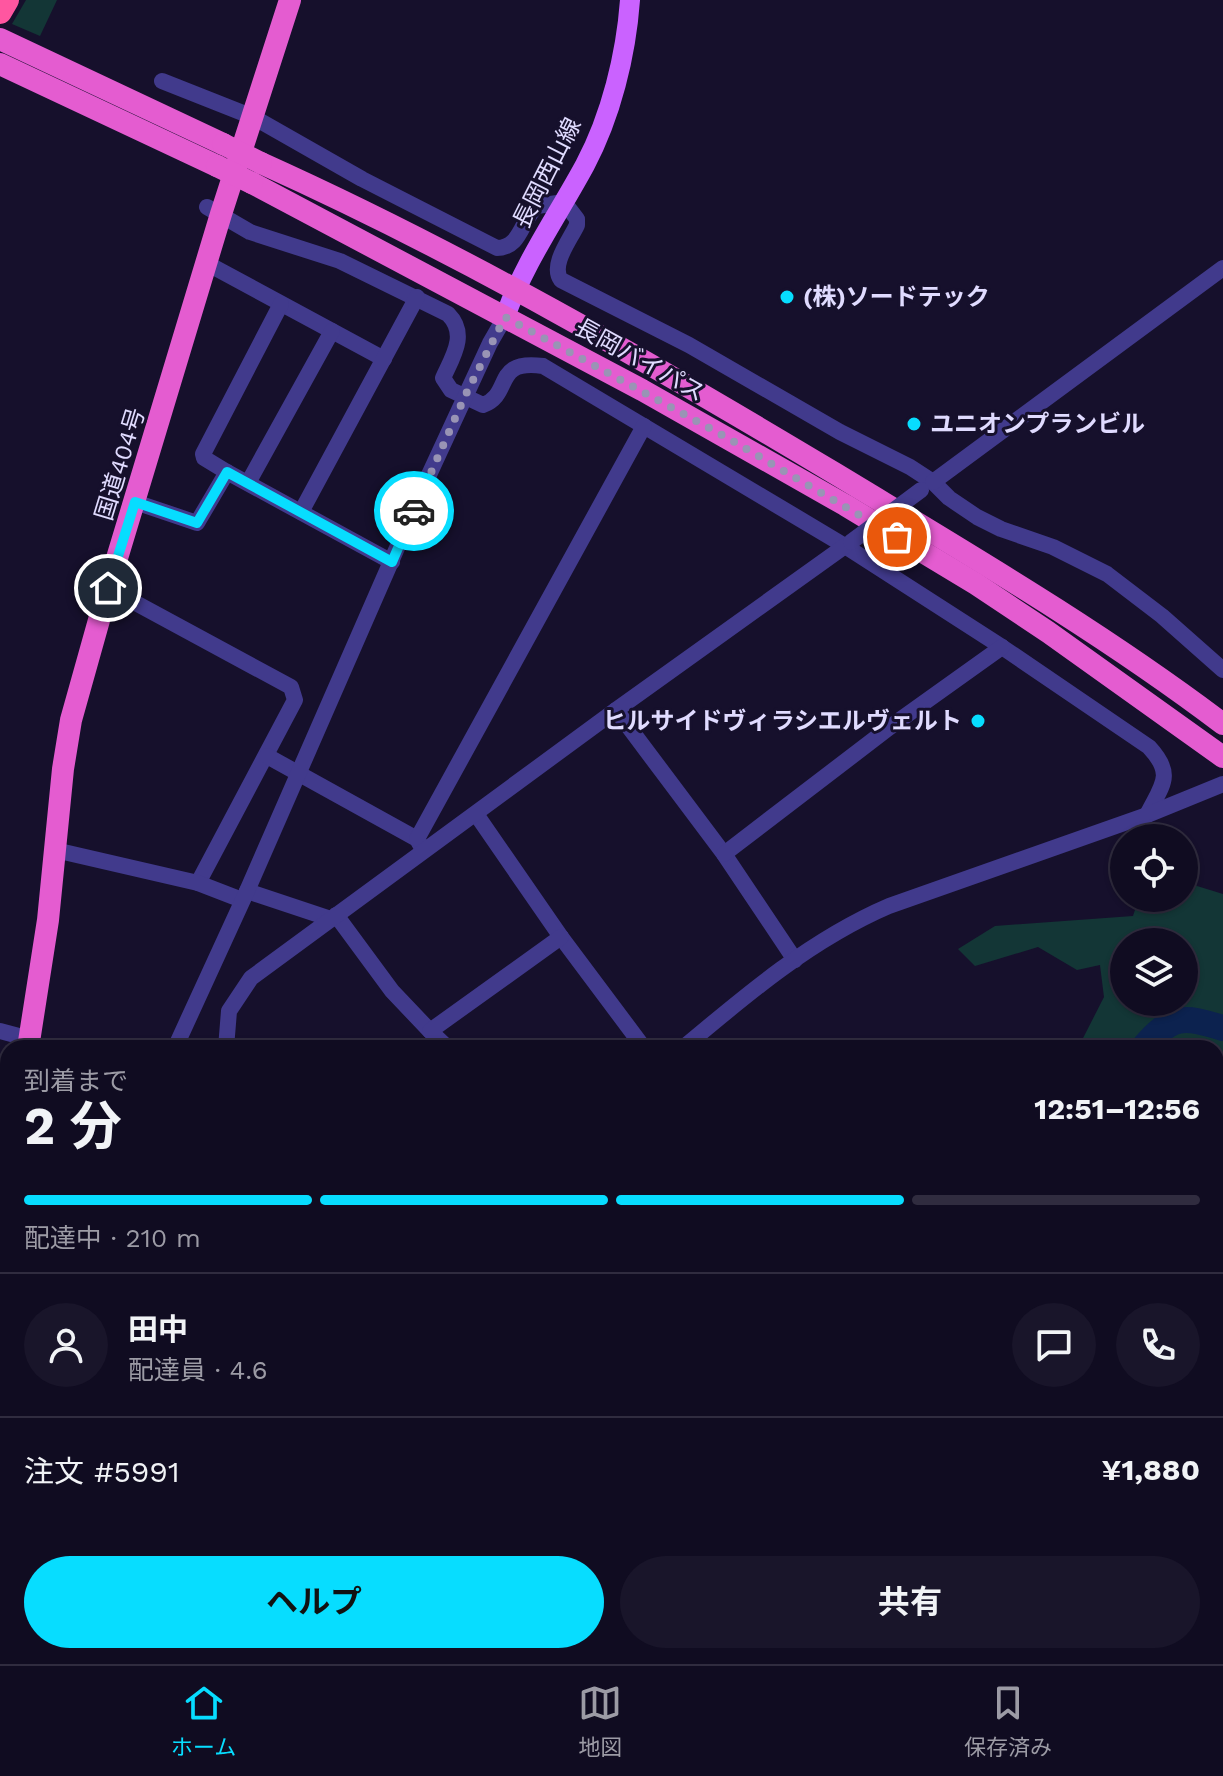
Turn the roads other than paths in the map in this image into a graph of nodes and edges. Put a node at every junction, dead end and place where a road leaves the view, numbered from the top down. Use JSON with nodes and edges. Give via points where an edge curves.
{"nodes":[{"id":1,"x":7,"y":0,"type":"edge"},
{"id":2,"x":290,"y":0,"type":"edge"},
{"id":3,"x":630,"y":0,"type":"edge"},
{"id":4,"x":0,"y":12,"type":"edge"},
{"id":5,"x":0,"y":39,"type":"edge"},
{"id":6,"x":0,"y":64,"type":"edge"},
{"id":7,"x":162,"y":81,"type":"dead end"},
{"id":8,"x":253,"y":117,"type":"junction"},
{"id":9,"x":220,"y":155,"type":"junction"},
{"id":10,"x":564,"y":202,"type":"junction"},
{"id":11,"x":214,"y":210,"type":"junction"},
{"id":12,"x":208,"y":264,"type":"junction"},
{"id":13,"x":1223,"y":268,"type":"edge"},
{"id":14,"x":515,"y":289,"type":"junction"},
{"id":15,"x":417,"y":297,"type":"junction"},
{"id":16,"x":281,"y":304,"type":"junction"},
{"id":17,"x":505,"y":317,"type":"junction"},
{"id":18,"x":332,"y":331,"type":"junction"},
{"id":19,"x":384,"y":359,"type":"junction"},
{"id":20,"x":465,"y":396,"type":"junction"},
{"id":21,"x":644,"y":426,"type":"junction"},
{"id":22,"x":227,"y":472,"type":"junction"},
{"id":23,"x":248,"y":483,"type":"junction"},
{"id":24,"x":927,"y":486,"type":"junction"},
{"id":25,"x":135,"y":502,"type":"junction"},
{"id":26,"x":301,"y":512,"type":"junction"},
{"id":27,"x":848,"y":544,"type":"junction"},
{"id":28,"x":392,"y":562,"type":"junction"},
{"id":29,"x":108,"y":588,"type":"junction"},
{"id":30,"x":1002,"y":647,"type":"junction"},
{"id":31,"x":1223,"y":670,"type":"edge"},
{"id":32,"x":616,"y":710,"type":"junction"},
{"id":33,"x":1223,"y":724,"type":"edge"},
{"id":34,"x":267,"y":756,"type":"junction"},
{"id":35,"x":1223,"y":757,"type":"edge"},
{"id":36,"x":298,"y":774,"type":"junction"},
{"id":37,"x":1223,"y":784,"type":"edge"},
{"id":38,"x":476,"y":814,"type":"junction"},
{"id":39,"x":1147,"y":815,"type":"junction"},
{"id":40,"x":420,"y":844,"type":"junction"},
{"id":41,"x":55,"y":850,"type":"junction"},
{"id":42,"x":724,"y":854,"type":"junction"},
{"id":43,"x":198,"y":883,"type":"junction"},
{"id":44,"x":244,"y":896,"type":"junction"},
{"id":45,"x":333,"y":917,"type":"junction"},
{"id":46,"x":561,"y":937,"type":"junction"},
{"id":47,"x":795,"y":960,"type":"junction"},
{"id":48,"x":0,"y":1031,"type":"edge"},
{"id":49,"x":430,"y":1031,"type":"junction"},
{"id":50,"x":22,"y":1040,"type":"edge"},
{"id":51,"x":30,"y":1040,"type":"edge"},
{"id":52,"x":179,"y":1040,"type":"edge"},
{"id":53,"x":227,"y":1040,"type":"edge"},
{"id":54,"x":440,"y":1040,"type":"edge"},
{"id":55,"x":638,"y":1040,"type":"edge"},
{"id":56,"x":693,"y":1040,"type":"edge"}],
"edges":[{"from":1,"to":4,"type":"highway"},
{"from":2,"to":8,"type":"highway","name":"国道404号"},
{"from":3,"to":10,"type":"main road","name":"長岡西山線","via":[[607,111]]},
{"from":5,"to":9,"type":"highway","name":"長岡バイパス","via":[[68,70]]},
{"from":6,"to":9,"type":"highway","name":"長岡バイパス"},
{"from":7,"to":8,"type":"street"},
{"from":8,"to":10,"type":"street","via":[[497,248],[516,240],[537,206]]},
{"from":8,"to":11,"type":"highway","name":"国道404号"},
{"from":9,"to":14,"type":"highway","name":"長岡バイパス","bridge":true,"via":[[261,163]]},
{"from":9,"to":17,"type":"highway","name":"長岡バイパス","bridge":true,"via":[[252,183]]},
{"from":10,"to":14,"type":"main road","name":"長岡西山線"},
{"from":10,"to":24,"type":"street","via":[[577,225],[557,264],[561,280],[689,345]]},
{"from":11,"to":12,"type":"highway","name":"国道404号"},
{"from":11,"to":15,"type":"street","via":[[250,232],[340,261]]},
{"from":12,"to":16,"type":"street"},
{"from":12,"to":25,"type":"highway","name":"国道404号"},
{"from":13,"to":24,"type":"street"},
{"from":14,"to":17,"type":"main road","name":"長岡西山線"},
{"from":14,"to":33,"type":"highway","name":"長岡バイパス","via":[[667,372],[1025,588],[1156,673]]},
{"from":15,"to":19,"type":"street"},
{"from":15,"to":20,"type":"street","via":[[456,322],[458,342],[443,378],[446,386]]},
{"from":16,"to":18,"type":"street"},
{"from":16,"to":22,"type":"street","via":[[202,450],[204,458]]},
{"from":17,"to":20,"type":"street"},
{"from":17,"to":35,"type":"highway","name":"長岡バイパス","via":[[752,451],[976,584]]},
{"from":18,"to":19,"type":"street"},
{"from":18,"to":23,"type":"street"},
{"from":19,"to":26,"type":"street"},
{"from":20,"to":21,"type":"street","via":[[483,405],[513,368],[543,366]]},
{"from":20,"to":28,"type":"street"},
{"from":21,"to":27,"type":"street"},
{"from":21,"to":40,"type":"street"},
{"from":22,"to":23,"type":"street"},
{"from":22,"to":25,"type":"street","via":[[197,523]]},
{"from":23,"to":26,"type":"street"},
{"from":24,"to":27,"type":"street","bridge":true},
{"from":24,"to":31,"type":"street","via":[[1001,529],[1107,574]]},
{"from":25,"to":29,"type":"highway","name":"国道404号"},
{"from":26,"to":28,"type":"street"},
{"from":27,"to":30,"type":"street"},
{"from":27,"to":32,"type":"street"},
{"from":28,"to":36,"type":"street"},
{"from":29,"to":34,"type":"street","via":[[291,687],[295,700]]},
{"from":29,"to":41,"type":"highway","name":"国道404号","via":[[71,720]]},
{"from":30,"to":39,"type":"street","via":[[1159,758],[1164,779]]},
{"from":30,"to":42,"type":"street"},
{"from":32,"to":38,"type":"street"},
{"from":32,"to":42,"type":"street"},
{"from":34,"to":36,"type":"street"},
{"from":34,"to":43,"type":"street"},
{"from":36,"to":40,"type":"street"},
{"from":36,"to":44,"type":"street"},
{"from":37,"to":39,"type":"street"},
{"from":38,"to":40,"type":"street"},
{"from":38,"to":46,"type":"street"},
{"from":39,"to":47,"type":"street","via":[[857,919]]},
{"from":40,"to":45,"type":"street"},
{"from":41,"to":43,"type":"street"},
{"from":41,"to":51,"type":"highway","name":"国道404号"},
{"from":42,"to":47,"type":"street"},
{"from":43,"to":44,"type":"street"},
{"from":44,"to":45,"type":"street"},
{"from":44,"to":52,"type":"street"},
{"from":45,"to":49,"type":"street"},
{"from":45,"to":53,"type":"street","via":[[251,978],[229,1011]]},
{"from":46,"to":49,"type":"street"},
{"from":46,"to":55,"type":"street"},
{"from":47,"to":56,"type":"street"},
{"from":48,"to":50,"type":"street"},
{"from":49,"to":54,"type":"street"}]}
